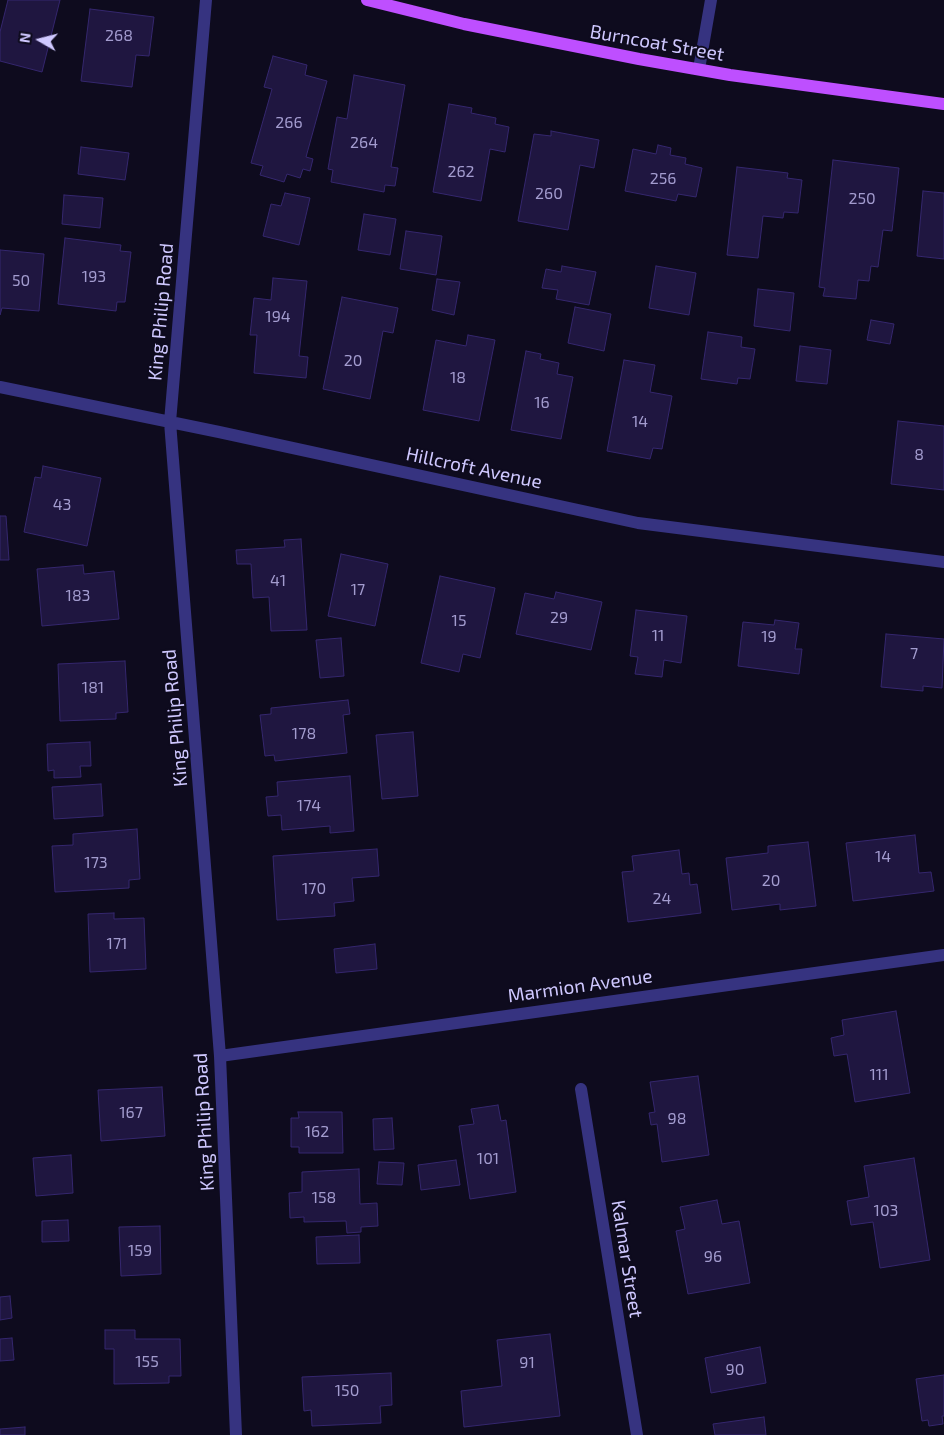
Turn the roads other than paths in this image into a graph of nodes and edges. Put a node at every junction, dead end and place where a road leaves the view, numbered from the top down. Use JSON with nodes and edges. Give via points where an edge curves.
{"nodes":[{"id":1,"x":206,"y":0,"type":"edge"},
{"id":2,"x":367,"y":0,"type":"edge"},
{"id":3,"x":711,"y":0,"type":"edge"},
{"id":4,"x":699,"y":69,"type":"junction"},
{"id":5,"x":944,"y":104,"type":"edge"},
{"id":6,"x":0,"y":386,"type":"edge"},
{"id":7,"x":170,"y":422,"type":"junction"},
{"id":8,"x":944,"y":562,"type":"edge"},
{"id":9,"x":944,"y":955,"type":"edge"},
{"id":10,"x":220,"y":1056,"type":"junction"},
{"id":11,"x":580,"y":1089,"type":"dead end"},
{"id":12,"x":236,"y":1435,"type":"edge"},
{"id":13,"x":637,"y":1435,"type":"edge"}],
"edges":[{"from":1,"to":7,"type":"street","name":"King Philip Road"},
{"from":2,"to":4,"type":"main road","name":"Burncoat Street","via":[[464,24]]},
{"from":3,"to":4,"type":"street"},
{"from":4,"to":5,"type":"main road","name":"Burncoat Street"},
{"from":6,"to":7,"type":"street","name":"Hillcroft Avenue"},
{"from":7,"to":8,"type":"street","name":"Hillcroft Avenue","via":[[638,524]]},
{"from":7,"to":10,"type":"street","name":"King Philip Road"},
{"from":9,"to":10,"type":"street","name":"Marmion Avenue"},
{"from":10,"to":12,"type":"street","name":"King Philip Road"},
{"from":11,"to":13,"type":"street","name":"Kalmar Street"}]}
